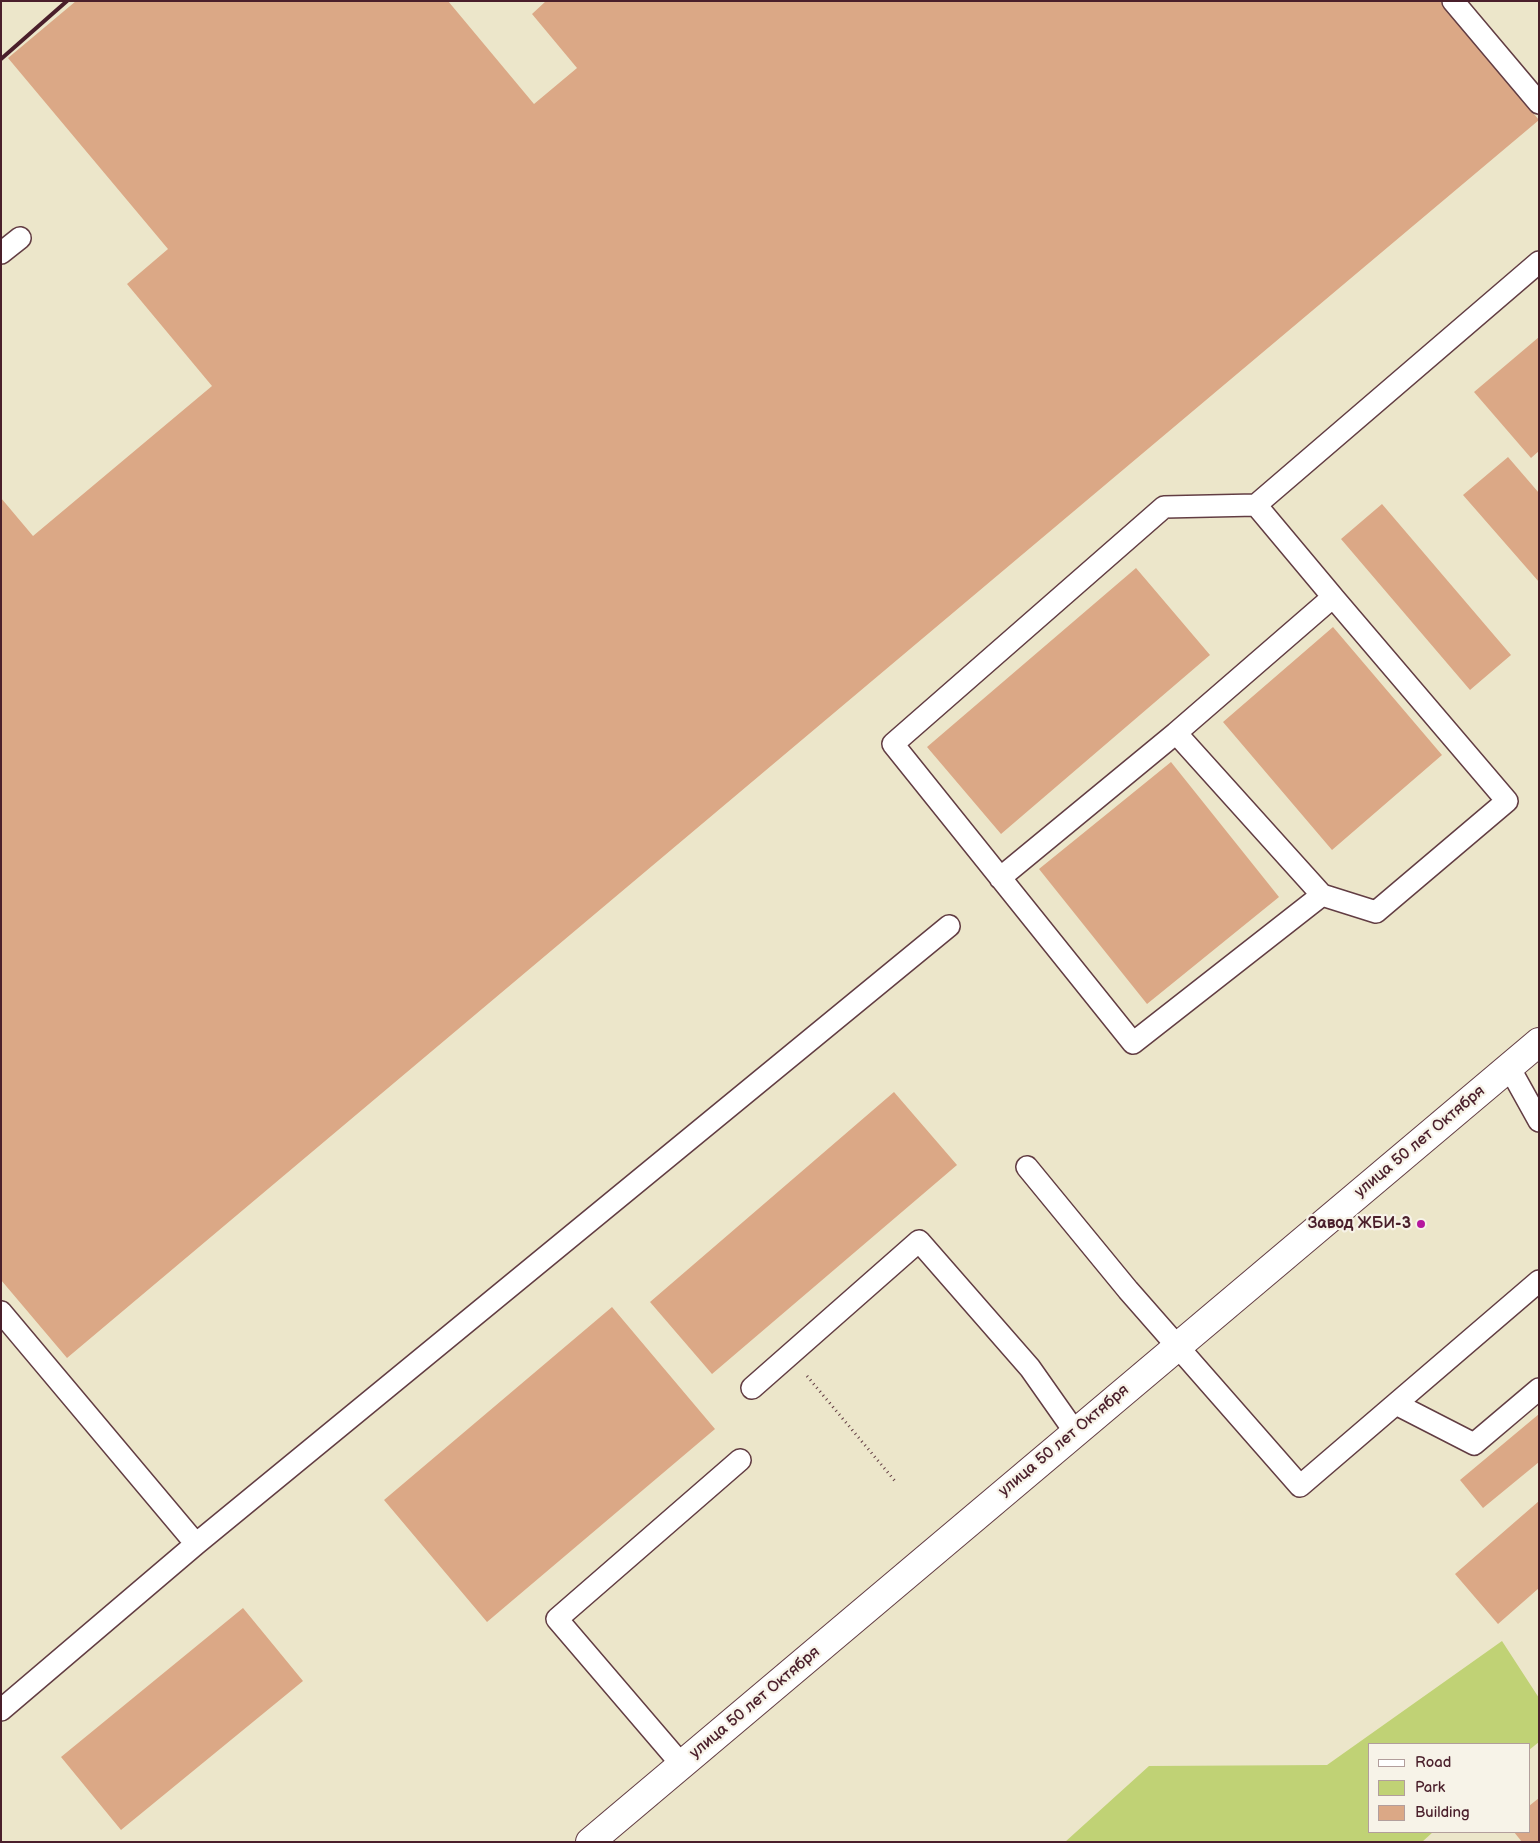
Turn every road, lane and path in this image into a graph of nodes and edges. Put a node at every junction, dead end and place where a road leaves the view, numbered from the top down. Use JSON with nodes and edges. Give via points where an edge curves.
{"nodes":[{"id":1,"x":1453,"y":1,"type":"edge"},
{"id":2,"x":1539,"y":103,"type":"edge"},
{"id":3,"x":20,"y":238,"type":"dead end"},
{"id":4,"x":1,"y":253,"type":"edge"},
{"id":5,"x":1539,"y":262,"type":"edge"},
{"id":6,"x":1256,"y":505,"type":"junction"},
{"id":7,"x":1333,"y":598,"type":"junction"},
{"id":8,"x":1176,"y":733,"type":"junction"},
{"id":9,"x":1000,"y":878,"type":"junction"},
{"id":10,"x":1322,"y":895,"type":"junction"},
{"id":11,"x":949,"y":926,"type":"dead end"},
{"id":12,"x":1539,"y":1042,"type":"edge"},
{"id":13,"x":1509,"y":1067,"type":"junction"},
{"id":14,"x":1539,"y":1121,"type":"edge"},
{"id":15,"x":1027,"y":1167,"type":"dead end"},
{"id":16,"x":1539,"y":1281,"type":"edge"},
{"id":17,"x":1,"y":1312,"type":"edge"},
{"id":18,"x":1178,"y":1347,"type":"junction"},
{"id":19,"x":790,"y":1356,"type":"junction"},
{"id":20,"x":752,"y":1388,"type":"dead end"},
{"id":21,"x":1539,"y":1389,"type":"edge"},
{"id":22,"x":1396,"y":1404,"type":"junction"},
{"id":23,"x":1075,"y":1432,"type":"junction"},
{"id":24,"x":740,"y":1460,"type":"dead end"},
{"id":25,"x":895,"y":1481,"type":"dead end"},
{"id":26,"x":196,"y":1544,"type":"junction"},
{"id":27,"x":1,"y":1710,"type":"edge"},
{"id":28,"x":682,"y":1764,"type":"junction"},
{"id":29,"x":590,"y":1842,"type":"edge"}],
"edges":[{"from":1,"to":2,"type":"lane"},
{"from":3,"to":4,"type":"lane"},
{"from":5,"to":6,"type":"lane"},
{"from":6,"to":7,"type":"lane"},
{"from":6,"to":9,"type":"lane","via":[[1164,507],[893,744]]},
{"from":7,"to":8,"type":"lane"},
{"from":7,"to":10,"type":"lane","via":[[1506,801],[1376,912]]},
{"from":8,"to":9,"type":"lane"},
{"from":8,"to":10,"type":"lane"},
{"from":9,"to":10,"type":"lane","via":[[1133,1043]]},
{"from":11,"to":26,"type":"lane"},
{"from":12,"to":13,"type":"main road","name":"улица 50 лет Октября"},
{"from":13,"to":14,"type":"lane"},
{"from":13,"to":18,"type":"main road","name":"улица 50 лет Октября"},
{"from":15,"to":18,"type":"lane"},
{"from":16,"to":22,"type":"lane"},
{"from":17,"to":26,"type":"lane"},
{"from":18,"to":22,"type":"lane","via":[[1300,1486]]},
{"from":18,"to":23,"type":"main road","name":"улица 50 лет Октября"},
{"from":19,"to":20,"type":"lane"},
{"from":19,"to":23,"type":"lane","via":[[919,1242],[1030,1368]]},
{"from":19,"to":25,"type":"path"},
{"from":21,"to":22,"type":"lane","via":[[1474,1444]]},
{"from":23,"to":28,"type":"main road","name":"улица 50 лет Октября"},
{"from":24,"to":28,"type":"lane","via":[[557,1619]]},
{"from":26,"to":27,"type":"lane"},
{"from":28,"to":29,"type":"main road","name":"улица 50 лет Октября"}]}
